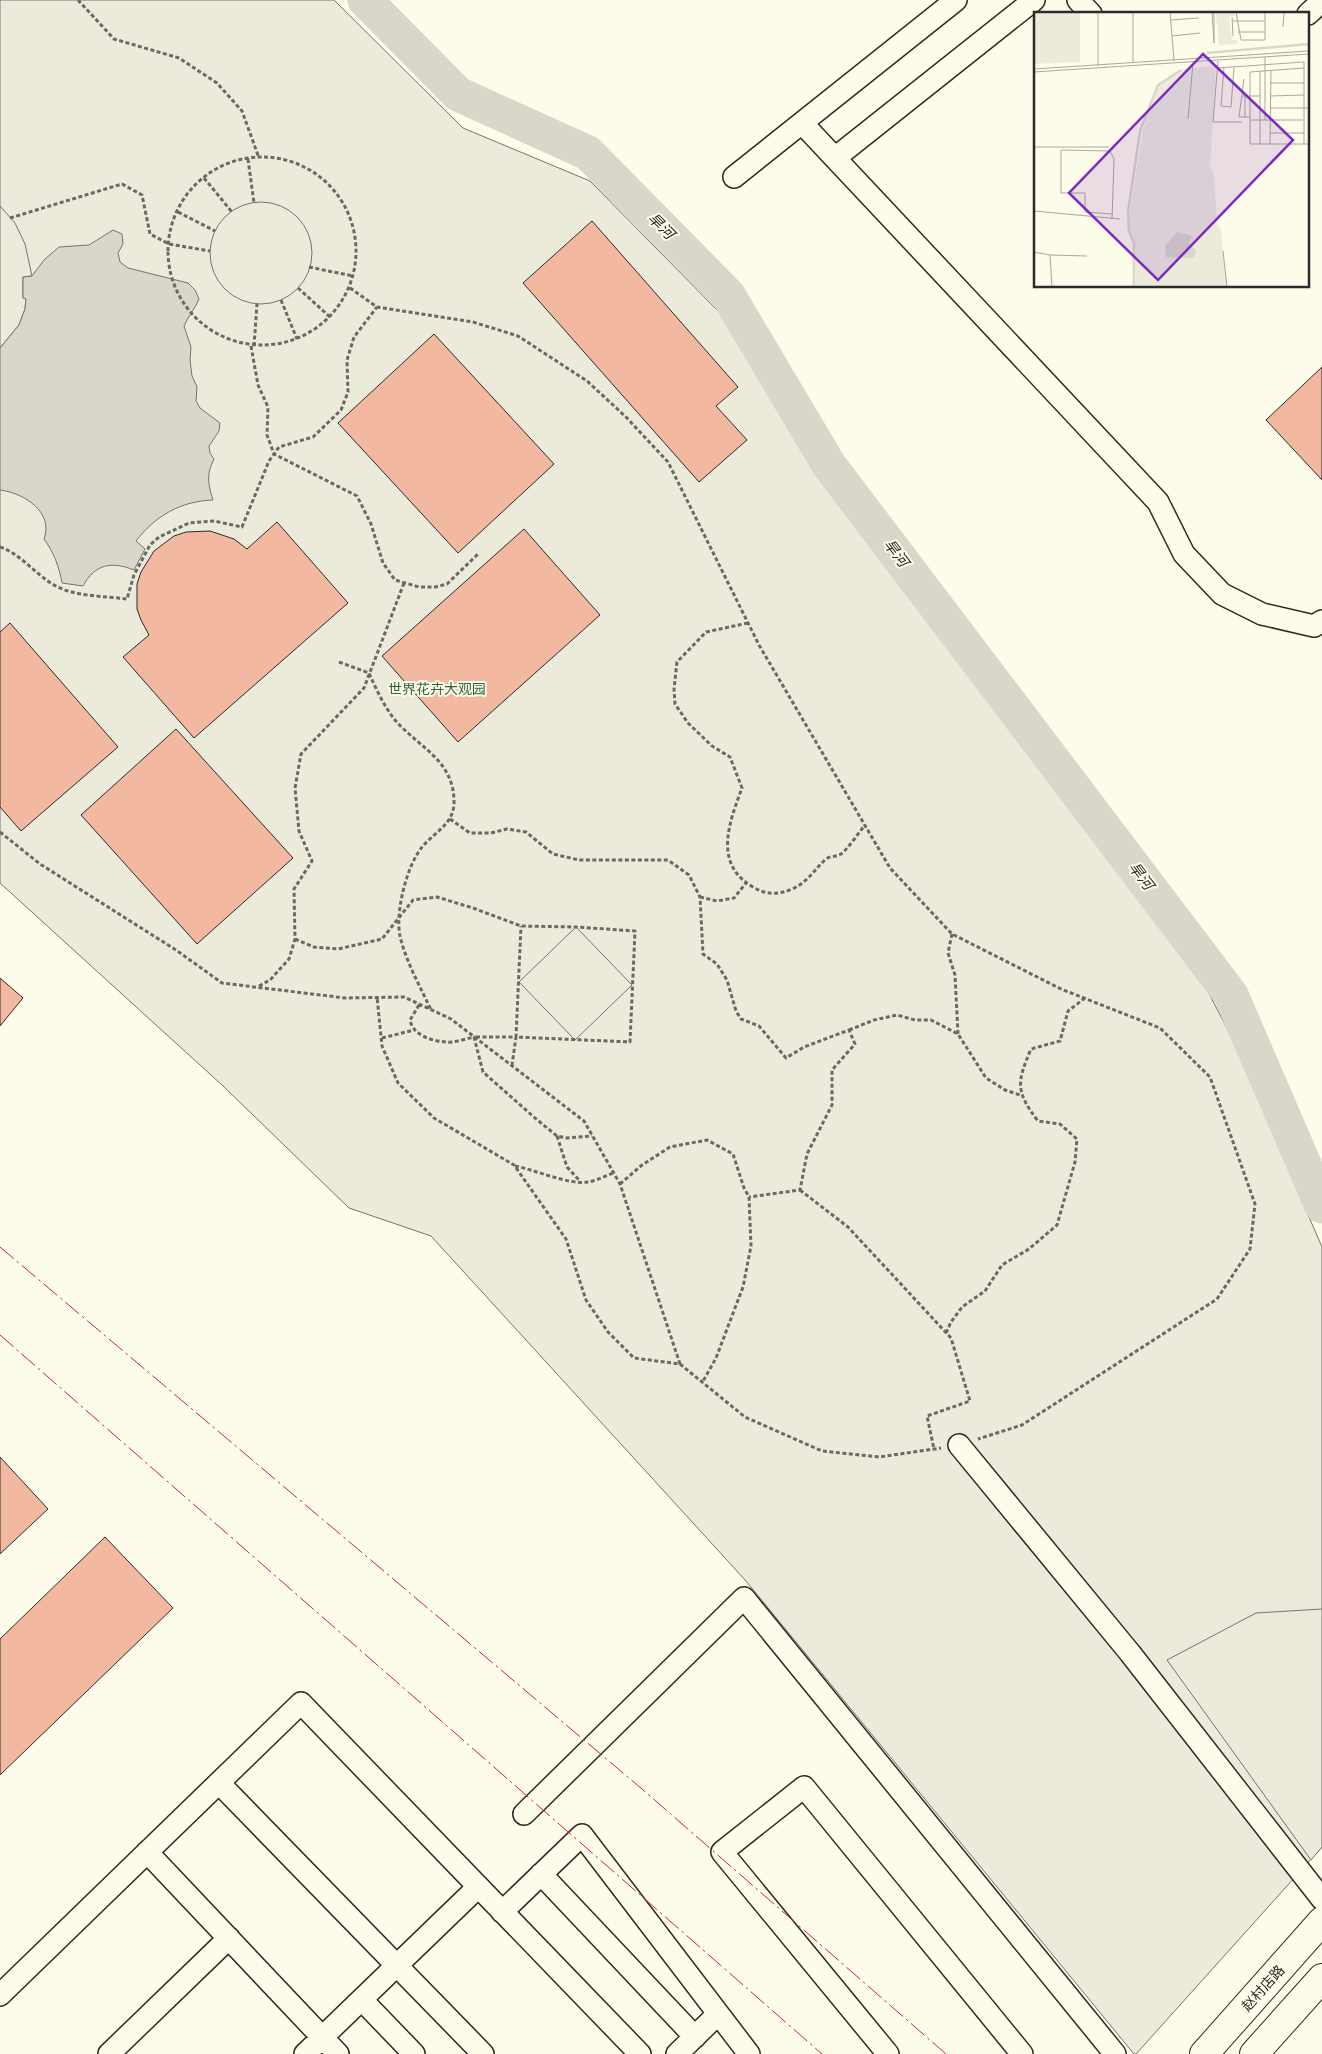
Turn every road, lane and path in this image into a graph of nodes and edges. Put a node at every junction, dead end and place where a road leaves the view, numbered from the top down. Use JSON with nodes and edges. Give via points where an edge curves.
{"nodes":[{"id":1,"x":78,"y":0,"type":"edge"},
{"id":2,"x":956,"y":0,"type":"edge"},
{"id":3,"x":1034,"y":0,"type":"edge"},
{"id":4,"x":1078,"y":0,"type":"edge"},
{"id":5,"x":1322,"y":1,"type":"edge"},
{"id":6,"x":1090,"y":12,"type":"edge"},
{"id":7,"x":1310,"y":12,"type":"edge"},
{"id":8,"x":802,"y":123,"type":"junction"},
{"id":9,"x":258,"y":158,"type":"junction"},
{"id":10,"x":835,"y":158,"type":"junction"},
{"id":11,"x":248,"y":159,"type":"junction"},
{"id":12,"x":734,"y":177,"type":"dead end"},
{"id":13,"x":204,"y":178,"type":"junction"},
{"id":14,"x":254,"y":203,"type":"dead end"},
{"id":15,"x":178,"y":212,"type":"junction"},
{"id":16,"x":232,"y":212,"type":"dead end"},
{"id":17,"x":10,"y":218,"type":"dead end"},
{"id":18,"x":215,"y":231,"type":"dead end"},
{"id":19,"x":169,"y":244,"type":"junction"},
{"id":20,"x":210,"y":252,"type":"dead end"},
{"id":21,"x":309,"y":266,"type":"dead end"},
{"id":22,"x":353,"y":276,"type":"junction"},
{"id":23,"x":298,"y":288,"type":"dead end"},
{"id":24,"x":350,"y":288,"type":"junction"},
{"id":25,"x":280,"y":300,"type":"dead end"},
{"id":26,"x":257,"y":304,"type":"dead end"},
{"id":27,"x":377,"y":307,"type":"junction"},
{"id":28,"x":330,"y":317,"type":"junction"},
{"id":29,"x":297,"y":339,"type":"junction"},
{"id":30,"x":253,"y":346,"type":"junction"},
{"id":31,"x":274,"y":454,"type":"junction"},
{"id":32,"x":0,"y":547,"type":"edge"},
{"id":33,"x":478,"y":554,"type":"dead end"},
{"id":34,"x":404,"y":583,"type":"junction"},
{"id":35,"x":1322,"y":621,"type":"edge"},
{"id":36,"x":748,"y":622,"type":"junction"},
{"id":37,"x":339,"y":662,"type":"dead end"},
{"id":38,"x":369,"y":673,"type":"junction"},
{"id":39,"x":450,"y":819,"type":"junction"},
{"id":40,"x":865,"y":825,"type":"junction"},
{"id":41,"x":0,"y":832,"type":"edge"},
{"id":42,"x":746,"y":883,"type":"junction"},
{"id":43,"x":700,"y":897,"type":"junction"},
{"id":44,"x":400,"y":914,"type":"junction"},
{"id":45,"x":521,"y":926,"type":"junction"},
{"id":46,"x":952,"y":934,"type":"junction"},
{"id":47,"x":295,"y":939,"type":"junction"},
{"id":48,"x":258,"y":987,"type":"junction"},
{"id":49,"x":377,"y":996,"type":"junction"},
{"id":50,"x":1085,"y":998,"type":"junction"},
{"id":51,"x":419,"y":1004,"type":"junction"},
{"id":52,"x":432,"y":1010,"type":"junction"},
{"id":53,"x":415,"y":1030,"type":"junction"},
{"id":54,"x":849,"y":1030,"type":"junction"},
{"id":55,"x":958,"y":1034,"type":"junction"},
{"id":56,"x":474,"y":1037,"type":"junction"},
{"id":57,"x":516,"y":1037,"type":"junction"},
{"id":58,"x":382,"y":1038,"type":"junction"},
{"id":59,"x":512,"y":1066,"type":"junction"},
{"id":60,"x":1023,"y":1096,"type":"junction"},
{"id":61,"x":557,"y":1136,"type":"junction"},
{"id":62,"x":592,"y":1136,"type":"junction"},
{"id":63,"x":514,"y":1165,"type":"junction"},
{"id":64,"x":613,"y":1173,"type":"junction"},
{"id":65,"x":581,"y":1181,"type":"junction"},
{"id":66,"x":620,"y":1184,"type":"junction"},
{"id":67,"x":800,"y":1190,"type":"junction"},
{"id":68,"x":749,"y":1197,"type":"junction"},
{"id":69,"x":946,"y":1333,"type":"junction"},
{"id":70,"x":680,"y":1364,"type":"junction"},
{"id":71,"x":702,"y":1383,"type":"junction"},
{"id":72,"x":959,"y":1445,"type":"junction"},
{"id":73,"x":934,"y":1449,"type":"junction"},
{"id":74,"x":219,"y":1783,"type":"junction"},
{"id":75,"x":524,"y":1814,"type":"dead end"},
{"id":76,"x":147,"y":1852,"type":"junction"},
{"id":77,"x":541,"y":1874,"type":"junction"},
{"id":78,"x":478,"y":1887,"type":"junction"},
{"id":79,"x":1322,"y":1898,"type":"edge"},
{"id":80,"x":502,"y":1912,"type":"junction"},
{"id":81,"x":1322,"y":1921,"type":"edge"},
{"id":82,"x":229,"y":1938,"type":"junction"},
{"id":83,"x":397,"y":1965,"type":"junction"},
{"id":84,"x":1322,"y":1978,"type":"edge"},
{"id":85,"x":0,"y":1995,"type":"edge"},
{"id":86,"x":362,"y":2000,"type":"junction"},
{"id":87,"x":718,"y":2014,"type":"junction"},
{"id":88,"x":694,"y":2037,"type":"junction"},
{"id":89,"x":322,"y":2038,"type":"junction"},
{"id":90,"x":1110,"y":2052,"type":"edge"},
{"id":91,"x":109,"y":2054,"type":"edge"},
{"id":92,"x":305,"y":2054,"type":"edge"},
{"id":93,"x":338,"y":2054,"type":"edge"},
{"id":94,"x":414,"y":2054,"type":"edge"},
{"id":95,"x":483,"y":2054,"type":"edge"},
{"id":96,"x":640,"y":2054,"type":"edge"},
{"id":97,"x":677,"y":2054,"type":"edge"},
{"id":98,"x":749,"y":2054,"type":"edge"},
{"id":99,"x":888,"y":2054,"type":"edge"},
{"id":100,"x":1022,"y":2054,"type":"edge"},
{"id":101,"x":1204,"y":2054,"type":"edge"},
{"id":102,"x":1254,"y":2054,"type":"edge"}],
"edges":[{"from":1,"to":9,"type":"path","via":[[114,39],[179,58],[217,83],[242,111]]},
{"from":2,"to":8,"type":"street"},
{"from":3,"to":10,"type":"street"},
{"from":4,"to":6,"type":"street"},
{"from":5,"to":7,"type":"street"},
{"from":8,"to":10,"type":"street"},
{"from":8,"to":12,"type":"street"},
{"from":9,"to":11,"type":"path"},
{"from":9,"to":22,"type":"path","via":[[272,157],[300,164],[325,180],[344,203],[355,230],[357,260]]},
{"from":10,"to":35,"type":"street","via":[[1158,502],[1184,554],[1222,594],[1262,614],[1314,626]]},
{"from":11,"to":13,"type":"path","via":[[239,160]]},
{"from":11,"to":14,"type":"path"},
{"from":13,"to":15,"type":"path","via":[[185,196]]},
{"from":13,"to":16,"type":"path"},
{"from":15,"to":18,"type":"path"},
{"from":15,"to":19,"type":"path","via":[[171,226]]},
{"from":17,"to":19,"type":"path","via":[[122,184],[142,195],[150,234]]},
{"from":19,"to":20,"type":"path"},
{"from":19,"to":30,"type":"path","via":[[168,258],[175,290],[194,317],[220,337]]},
{"from":21,"to":22,"type":"path"},
{"from":22,"to":24,"type":"path"},
{"from":23,"to":28,"type":"path"},
{"from":24,"to":27,"type":"path"},
{"from":24,"to":28,"type":"path"},
{"from":25,"to":29,"type":"path"},
{"from":26,"to":30,"type":"path"},
{"from":27,"to":31,"type":"path","via":[[354,338],[347,360],[348,392],[341,410],[313,437],[279,447]]},
{"from":27,"to":36,"type":"path","via":[[473,322],[518,336],[587,381],[668,462]]},
{"from":28,"to":29,"type":"path"},
{"from":29,"to":30,"type":"path","via":[[284,344]]},
{"from":30,"to":31,"type":"path","via":[[258,385],[268,407],[267,435]]},
{"from":31,"to":32,"type":"path","via":[[242,527],[214,520],[189,522],[159,537],[150,544],[134,575],[127,599],[55,586],[10,550]]},
{"from":31,"to":34,"type":"path","via":[[357,496],[371,524],[383,563],[395,580]]},
{"from":33,"to":34,"type":"path","via":[[447,584],[419,587]]},
{"from":34,"to":38,"type":"path"},
{"from":36,"to":40,"type":"path"},
{"from":36,"to":42,"type":"path","via":[[706,632],[677,662],[674,689],[675,704],[688,723],[712,746],[730,757],[742,788],[729,824],[727,846],[732,868]]},
{"from":37,"to":38,"type":"path"},
{"from":38,"to":39,"type":"path","via":[[395,720],[429,749],[449,775],[454,804]]},
{"from":38,"to":47,"type":"path","via":[[364,688],[301,754],[295,788],[299,831],[312,861],[294,889]]},
{"from":39,"to":43,"type":"path","via":[[470,832],[491,833],[507,829],[526,832],[553,854],[580,860],[668,860],[689,875]]},
{"from":39,"to":44,"type":"path","via":[[422,846],[408,871]]},
{"from":40,"to":42,"type":"path","via":[[840,854],[828,858],[807,881],[794,888],[780,893],[763,893]]},
{"from":40,"to":46,"type":"path","via":[[890,868]]},
{"from":41,"to":48,"type":"path","via":[[40,864],[222,983]]},
{"from":42,"to":43,"type":"path","via":[[734,898],[717,901]]},
{"from":43,"to":54,"type":"path","via":[[703,954],[717,964],[727,980],[741,1019],[759,1026],[786,1058],[804,1047]]},
{"from":44,"to":45,"type":"path","via":[[413,900],[437,897]]},
{"from":44,"to":47,"type":"path","via":[[382,939],[338,949],[314,947]]},
{"from":44,"to":52,"type":"path","via":[[399,934],[408,962]]},
{"from":45,"to":57,"type":"path"},
{"from":45,"to":57,"type":"path","via":[[635,931],[630,1042]]},
{"from":46,"to":50,"type":"path"},
{"from":46,"to":55,"type":"path","via":[[948,953],[955,976]]},
{"from":47,"to":48,"type":"path","via":[[289,959],[270,980]]},
{"from":48,"to":49,"type":"path","via":[[346,998]]},
{"from":49,"to":51,"type":"path","via":[[404,997]]},
{"from":49,"to":58,"type":"path"},
{"from":50,"to":60,"type":"path","via":[[1068,1011],[1060,1041],[1031,1049],[1020,1076]]},
{"from":50,"to":72,"type":"path","via":[[1160,1028],[1210,1077],[1255,1204],[1250,1249],[1217,1299],[1022,1425]]},
{"from":51,"to":52,"type":"path"},
{"from":51,"to":53,"type":"path","via":[[410,1020]]},
{"from":52,"to":56,"type":"path","via":[[451,1019]]},
{"from":53,"to":56,"type":"path","via":[[420,1035],[446,1042]]},
{"from":53,"to":58,"type":"path"},
{"from":54,"to":55,"type":"path","via":[[897,1015],[931,1020]]},
{"from":54,"to":67,"type":"path","via":[[855,1044],[832,1070],[832,1105],[807,1154]]},
{"from":55,"to":60,"type":"path","via":[[986,1078],[1004,1090]]},
{"from":56,"to":57,"type":"path"},
{"from":56,"to":59,"type":"path"},
{"from":56,"to":61,"type":"path","via":[[484,1072]]},
{"from":57,"to":59,"type":"path"},
{"from":58,"to":63,"type":"path","via":[[382,1046],[398,1083],[410,1095],[434,1118]]},
{"from":59,"to":62,"type":"path","via":[[584,1121]]},
{"from":60,"to":69,"type":"path","via":[[1038,1121],[1060,1124],[1077,1139],[1075,1162],[1057,1225],[1029,1249],[1002,1265],[985,1291],[962,1307]]},
{"from":61,"to":62,"type":"path"},
{"from":61,"to":65,"type":"path","via":[[567,1167]]},
{"from":62,"to":64,"type":"path"},
{"from":63,"to":65,"type":"path","via":[[561,1179]]},
{"from":63,"to":70,"type":"path","via":[[566,1239],[586,1300],[608,1332],[634,1358]]},
{"from":64,"to":65,"type":"path"},
{"from":64,"to":66,"type":"path"},
{"from":66,"to":68,"type":"path","via":[[670,1147],[708,1140],[733,1154]]},
{"from":66,"to":70,"type":"path"},
{"from":67,"to":68,"type":"path"},
{"from":67,"to":69,"type":"path","via":[[848,1227]]},
{"from":68,"to":71,"type":"path","via":[[751,1246],[743,1287],[716,1358]]},
{"from":69,"to":73,"type":"path","via":[[951,1338],[970,1401],[927,1416]]},
{"from":70,"to":71,"type":"path"},
{"from":71,"to":73,"type":"path","via":[[746,1417],[822,1451],[879,1457]]},
{"from":72,"to":73,"type":"path"},
{"from":72,"to":79,"type":"street","via":[[1130,1653]]},
{"from":74,"to":76,"type":"street"},
{"from":74,"to":78,"type":"street","via":[[300,1704]]},
{"from":74,"to":83,"type":"street"},
{"from":75,"to":90,"type":"street","via":[[744,1598]]},
{"from":76,"to":82,"type":"street"},
{"from":76,"to":85,"type":"street"},
{"from":77,"to":80,"type":"street"},
{"from":77,"to":87,"type":"street","via":[[582,1835]]},
{"from":77,"to":88,"type":"street"},
{"from":78,"to":80,"type":"street"},
{"from":78,"to":83,"type":"street"},
{"from":80,"to":96,"type":"street"},
{"from":81,"to":101,"type":"main road","name":"赵村店路"},
{"from":82,"to":89,"type":"street"},
{"from":82,"to":91,"type":"street"},
{"from":83,"to":86,"type":"street"},
{"from":83,"to":95,"type":"street"},
{"from":84,"to":102,"type":"main road"},
{"from":86,"to":89,"type":"street"},
{"from":86,"to":94,"type":"street"},
{"from":87,"to":88,"type":"street"},
{"from":87,"to":98,"type":"street"},
{"from":88,"to":97,"type":"street"},
{"from":89,"to":92,"type":"street"},
{"from":89,"to":93,"type":"street"},
{"from":99,"to":100,"type":"street","via":[[722,1852],[804,1787]]}]}
